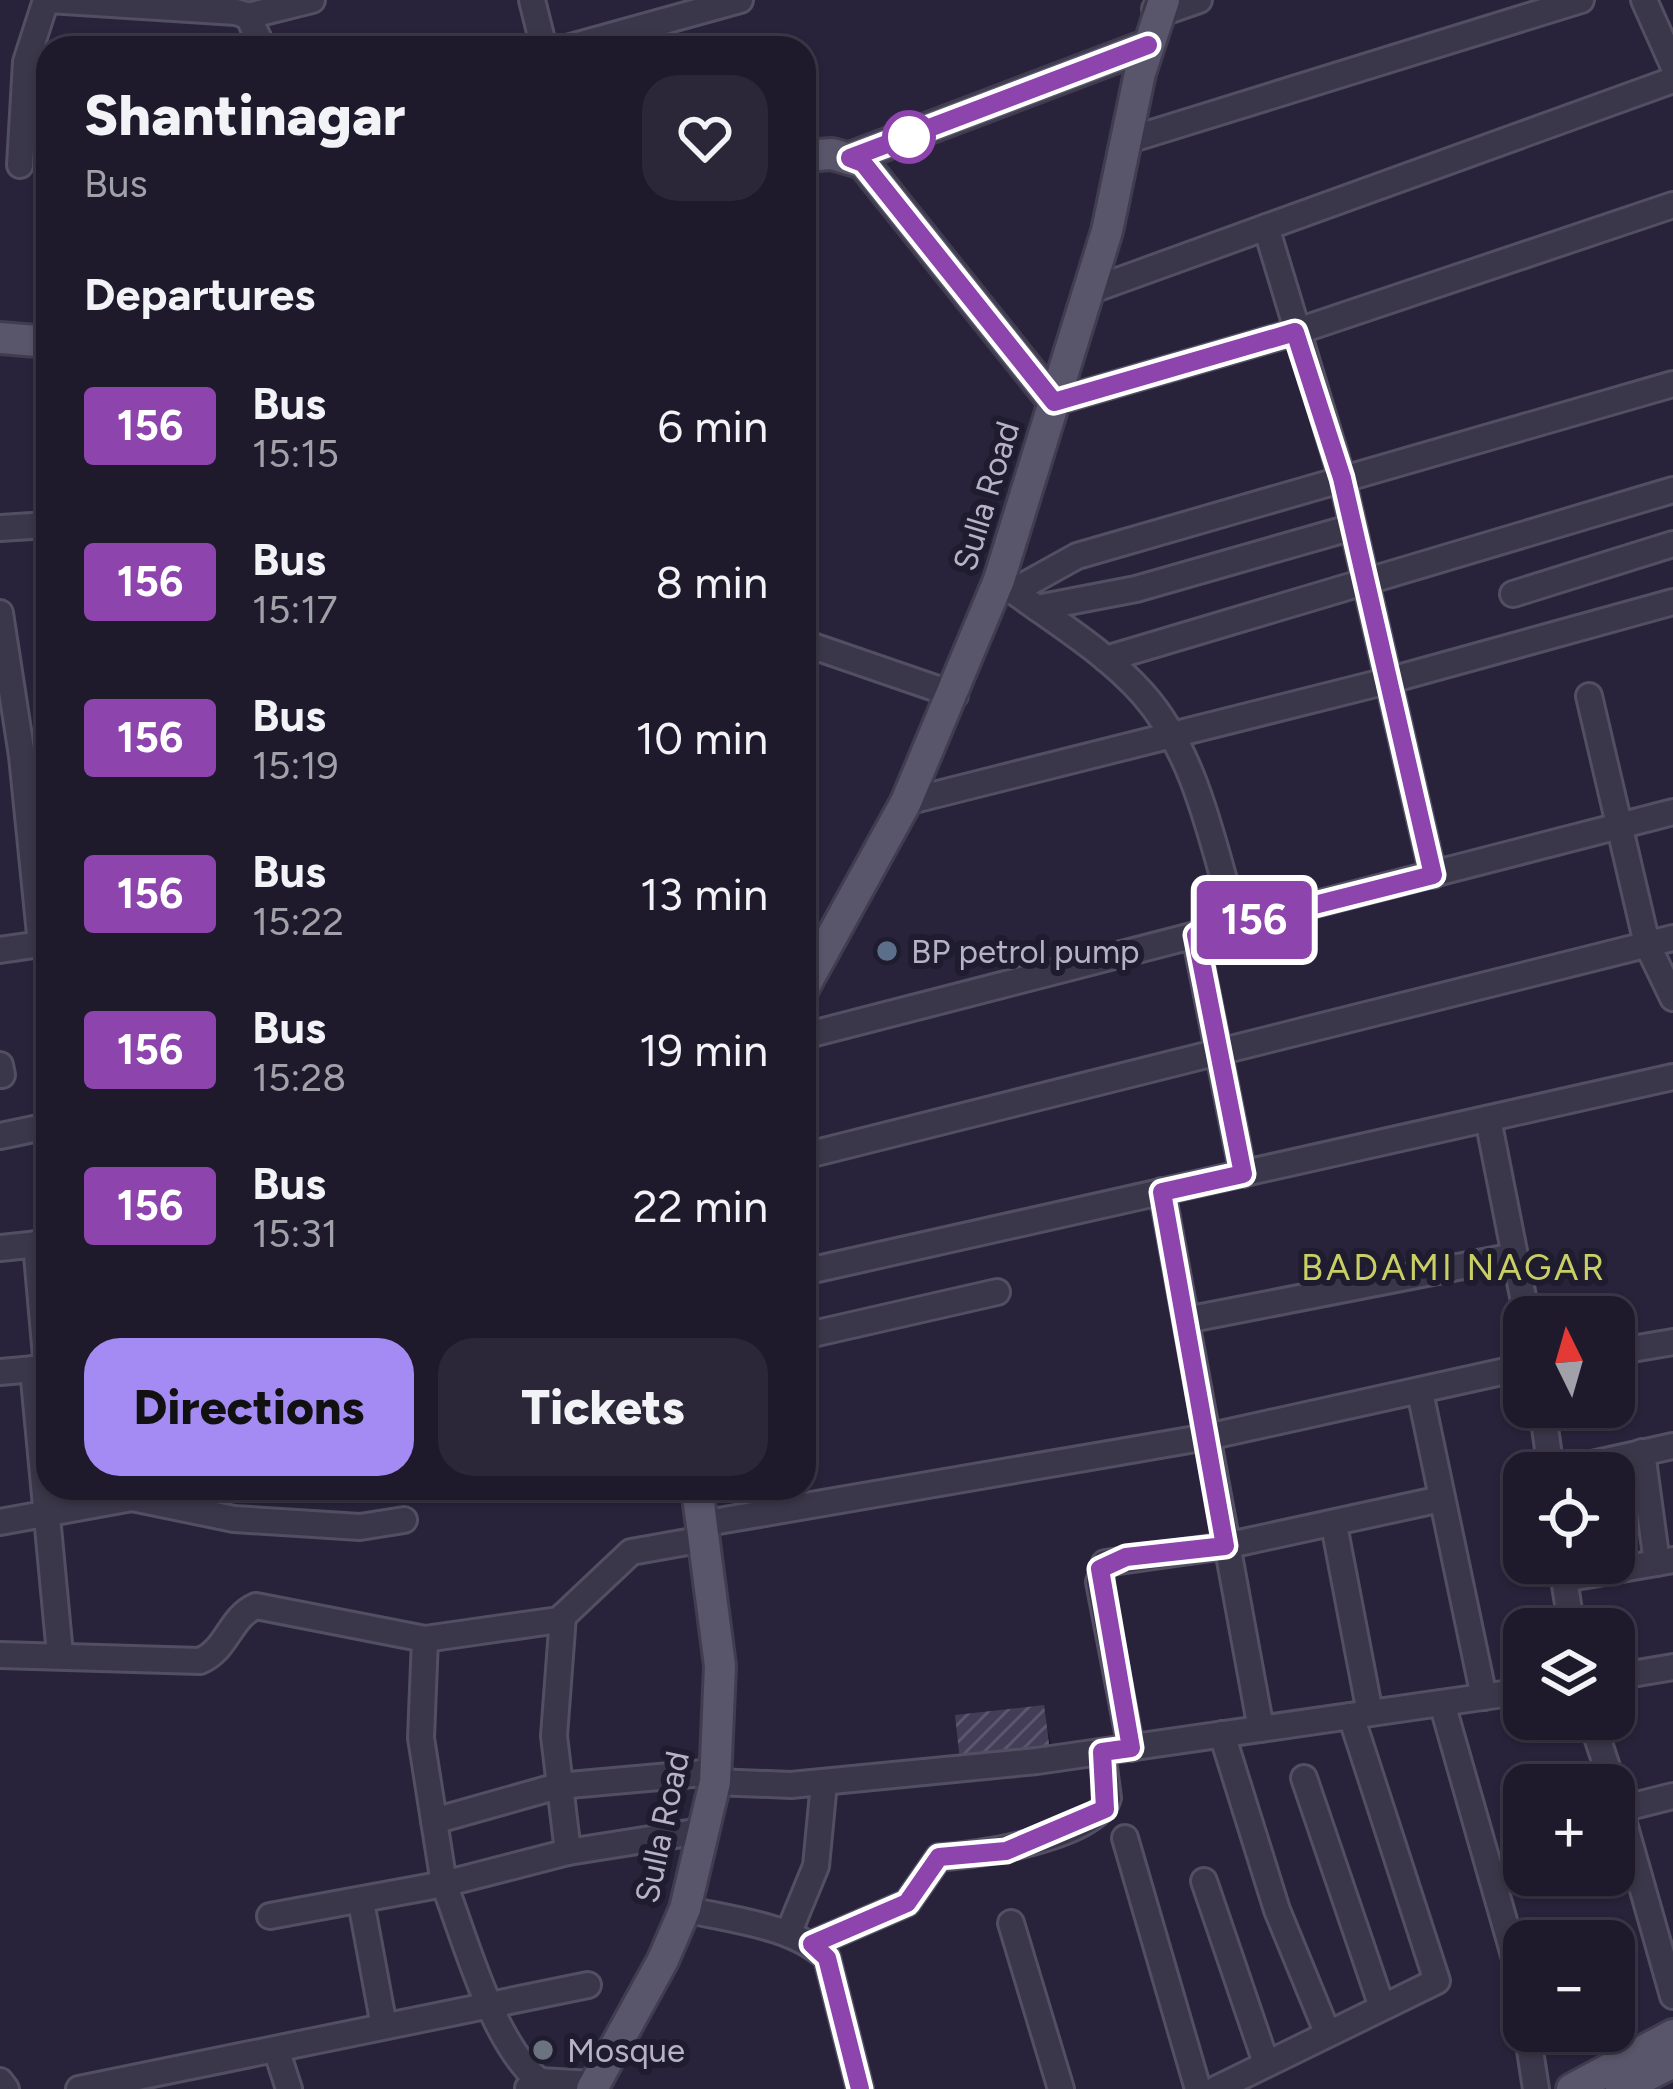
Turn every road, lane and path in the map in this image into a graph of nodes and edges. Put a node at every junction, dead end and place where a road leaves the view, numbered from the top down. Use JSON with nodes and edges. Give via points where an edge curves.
{"nodes":[{"id":1,"x":47,"y":0,"type":"edge"},
{"id":2,"x":312,"y":0,"type":"edge"},
{"id":3,"x":532,"y":0,"type":"edge"},
{"id":4,"x":740,"y":0,"type":"edge"},
{"id":5,"x":1199,"y":0,"type":"edge"},
{"id":6,"x":1581,"y":0,"type":"edge"},
{"id":7,"x":1644,"y":0,"type":"edge"},
{"id":8,"x":222,"y":4,"type":"edge"},
{"id":9,"x":1155,"y":15,"type":"edge"},
{"id":10,"x":248,"y":16,"type":"junction"},
{"id":11,"x":257,"y":36,"type":"edge"},
{"id":12,"x":541,"y":36,"type":"edge"},
{"id":13,"x":610,"y":36,"type":"edge"},
{"id":14,"x":1673,"y":64,"type":"edge"},
{"id":15,"x":1673,"y":80,"type":"edge"},
{"id":16,"x":1129,"y":140,"type":"junction"},
{"id":17,"x":816,"y":157,"type":"edge"},
{"id":18,"x":850,"y":158,"type":"junction"},
{"id":19,"x":20,"y":165,"type":"dead end"},
{"id":20,"x":1673,"y":206,"type":"edge"},
{"id":21,"x":1266,"y":226,"type":"junction"},
{"id":22,"x":1087,"y":292,"type":"junction"},
{"id":23,"x":1295,"y":332,"type":"junction"},
{"id":24,"x":0,"y":338,"type":"edge"},
{"id":25,"x":36,"y":341,"type":"edge"},
{"id":26,"x":1673,"y":384,"type":"edge"},
{"id":27,"x":1054,"y":402,"type":"junction"},
{"id":28,"x":1342,"y":478,"type":"junction"},
{"id":29,"x":1673,"y":490,"type":"edge"},
{"id":30,"x":36,"y":526,"type":"edge"},
{"id":31,"x":1353,"y":527,"type":"junction"},
{"id":32,"x":0,"y":528,"type":"edge"},
{"id":33,"x":1673,"y":544,"type":"edge"},
{"id":34,"x":1364,"y":580,"type":"junction"},
{"id":35,"x":1006,"y":586,"type":"junction"},
{"id":36,"x":1513,"y":594,"type":"dead end"},
{"id":37,"x":1673,"y":602,"type":"edge"},
{"id":38,"x":1037,"y":608,"type":"junction"},
{"id":39,"x":1,"y":627,"type":"edge"},
{"id":40,"x":816,"y":647,"type":"edge"},
{"id":41,"x":1106,"y":659,"type":"junction"},
{"id":42,"x":1387,"y":681,"type":"junction"},
{"id":43,"x":955,"y":695,"type":"junction"},
{"id":44,"x":1589,"y":696,"type":"dead end"},
{"id":45,"x":1170,"y":735,"type":"junction"},
{"id":46,"x":11,"y":758,"type":"edge"},
{"id":47,"x":906,"y":802,"type":"junction"},
{"id":48,"x":1673,"y":812,"type":"edge"},
{"id":49,"x":1621,"y":826,"type":"junction"},
{"id":50,"x":1433,"y":875,"type":"junction"},
{"id":51,"x":36,"y":898,"type":"edge"},
{"id":52,"x":1237,"y":925,"type":"junction"},
{"id":53,"x":1196,"y":935,"type":"junction"},
{"id":54,"x":1673,"y":938,"type":"edge"},
{"id":55,"x":36,"y":944,"type":"edge"},
{"id":56,"x":816,"y":944,"type":"edge"},
{"id":57,"x":1647,"y":944,"type":"junction"},
{"id":58,"x":0,"y":950,"type":"edge"},
{"id":59,"x":1673,"y":998,"type":"edge"},
{"id":60,"x":816,"y":1033,"type":"edge"},
{"id":61,"x":1217,"y":1050,"type":"junction"},
{"id":62,"x":1673,"y":1077,"type":"edge"},
{"id":63,"x":1488,"y":1119,"type":"junction"},
{"id":64,"x":36,"y":1128,"type":"edge"},
{"id":65,"x":0,"y":1136,"type":"edge"},
{"id":66,"x":816,"y":1153,"type":"edge"},
{"id":67,"x":1243,"y":1174,"type":"junction"},
{"id":68,"x":1162,"y":1192,"type":"junction"},
{"id":69,"x":36,"y":1244,"type":"edge"},
{"id":70,"x":0,"y":1248,"type":"edge"},
{"id":71,"x":1514,"y":1256,"type":"junction"},
{"id":72,"x":816,"y":1269,"type":"edge"},
{"id":73,"x":998,"y":1292,"type":"dead end"},
{"id":74,"x":1523,"y":1296,"type":"edge"},
{"id":75,"x":1186,"y":1321,"type":"junction"},
{"id":76,"x":816,"y":1333,"type":"edge"},
{"id":77,"x":1673,"y":1342,"type":"edge"},
{"id":78,"x":1635,"y":1348,"type":"edge"},
{"id":79,"x":36,"y":1369,"type":"edge"},
{"id":80,"x":0,"y":1372,"type":"edge"},
{"id":81,"x":1503,"y":1372,"type":"edge"},
{"id":82,"x":1420,"y":1392,"type":"junction"},
{"id":83,"x":1208,"y":1437,"type":"junction"},
{"id":84,"x":1673,"y":1446,"type":"edge"},
{"id":85,"x":1642,"y":1452,"type":"junction"},
{"id":86,"x":1635,"y":1453,"type":"edge"},
{"id":87,"x":1441,"y":1499,"type":"junction"},
{"id":88,"x":44,"y":1500,"type":"edge"},
{"id":89,"x":122,"y":1500,"type":"edge"},
{"id":90,"x":142,"y":1500,"type":"edge"},
{"id":91,"x":698,"y":1500,"type":"edge"},
{"id":92,"x":44,"y":1516,"type":"junction"},
{"id":93,"x":404,"y":1520,"type":"dead end"},
{"id":94,"x":0,"y":1522,"type":"edge"},
{"id":95,"x":1334,"y":1525,"type":"junction"},
{"id":96,"x":702,"y":1532,"type":"junction"},
{"id":97,"x":1225,"y":1546,"type":"junction"},
{"id":98,"x":1665,"y":1562,"type":"edge"},
{"id":99,"x":1635,"y":1565,"type":"edge"},
{"id":100,"x":563,"y":1616,"type":"junction"},
{"id":101,"x":425,"y":1639,"type":"junction"},
{"id":102,"x":60,"y":1654,"type":"junction"},
{"id":103,"x":0,"y":1655,"type":"edge"},
{"id":104,"x":1673,"y":1667,"type":"edge"},
{"id":105,"x":1635,"y":1673,"type":"edge"},
{"id":106,"x":1503,"y":1694,"type":"edge"},
{"id":107,"x":1484,"y":1697,"type":"junction"},
{"id":108,"x":1442,"y":1703,"type":"junction"},
{"id":109,"x":1360,"y":1714,"type":"junction"},
{"id":110,"x":1261,"y":1729,"type":"junction"},
{"id":111,"x":1222,"y":1734,"type":"junction"},
{"id":112,"x":1131,"y":1748,"type":"junction"},
{"id":113,"x":1102,"y":1752,"type":"junction"},
{"id":114,"x":715,"y":1778,"type":"junction"},
{"id":115,"x":1304,"y":1778,"type":"dead end"},
{"id":116,"x":824,"y":1783,"type":"junction"},
{"id":117,"x":557,"y":1786,"type":"junction"},
{"id":118,"x":1635,"y":1795,"type":"edge"},
{"id":119,"x":1673,"y":1796,"type":"edge"},
{"id":120,"x":434,"y":1821,"type":"junction"},
{"id":121,"x":701,"y":1831,"type":"junction"},
{"id":122,"x":1125,"y":1838,"type":"dead end"},
{"id":123,"x":568,"y":1852,"type":"junction"},
{"id":124,"x":1635,"y":1861,"type":"edge"},
{"id":125,"x":1204,"y":1881,"type":"dead end"},
{"id":126,"x":444,"y":1884,"type":"junction"},
{"id":127,"x":361,"y":1902,"type":"junction"},
{"id":128,"x":685,"y":1909,"type":"junction"},
{"id":129,"x":270,"y":1916,"type":"dead end"},
{"id":130,"x":1504,"y":1920,"type":"edge"},
{"id":131,"x":1011,"y":1923,"type":"dead end"},
{"id":132,"x":788,"y":1934,"type":"junction"},
{"id":133,"x":812,"y":1944,"type":"junction"},
{"id":134,"x":588,"y":1985,"type":"dead end"},
{"id":135,"x":1673,"y":1996,"type":"edge"},
{"id":136,"x":489,"y":2001,"type":"junction"},
{"id":137,"x":1382,"y":2007,"type":"junction"},
{"id":138,"x":384,"y":2026,"type":"junction"},
{"id":139,"x":1327,"y":2032,"type":"junction"},
{"id":140,"x":1673,"y":2035,"type":"edge"},
{"id":141,"x":278,"y":2052,"type":"junction"},
{"id":142,"x":1530,"y":2052,"type":"edge"},
{"id":143,"x":1673,"y":2062,"type":"edge"},
{"id":144,"x":1266,"y":2063,"type":"junction"},
{"id":145,"x":0,"y":2081,"type":"edge"},
{"id":146,"x":532,"y":2085,"type":"edge"},
{"id":147,"x":593,"y":2086,"type":"edge"},
{"id":148,"x":6,"y":2089,"type":"edge"},
{"id":149,"x":79,"y":2089,"type":"edge"},
{"id":150,"x":289,"y":2089,"type":"edge"},
{"id":151,"x":860,"y":2089,"type":"edge"},
{"id":152,"x":1061,"y":2089,"type":"edge"},
{"id":153,"x":1198,"y":2089,"type":"edge"},
{"id":154,"x":1216,"y":2089,"type":"edge"},
{"id":155,"x":1536,"y":2089,"type":"edge"},
{"id":156,"x":1572,"y":2089,"type":"edge"},
{"id":157,"x":1621,"y":2089,"type":"edge"}],
"edges":[{"from":1,"to":8,"type":"street"},
{"from":1,"to":19,"type":"street","via":[[26,62]]},
{"from":2,"to":10,"type":"street"},
{"from":3,"to":12,"type":"street"},
{"from":4,"to":13,"type":"street"},
{"from":5,"to":9,"type":"street"},
{"from":6,"to":16,"type":"street"},
{"from":7,"to":14,"type":"street"},
{"from":8,"to":10,"type":"street"},
{"from":9,"to":16,"type":"main road","name":"Sulla Road"},
{"from":9,"to":18,"type":"main road"},
{"from":10,"to":11,"type":"street"},
{"from":15,"to":21,"type":"street"},
{"from":16,"to":22,"type":"main road","name":"Sulla Road"},
{"from":17,"to":18,"type":"main road"},
{"from":18,"to":27,"type":"main road","via":[[863,163]]},
{"from":20,"to":23,"type":"street"},
{"from":21,"to":22,"type":"street"},
{"from":21,"to":23,"type":"street"},
{"from":22,"to":27,"type":"main road","name":"Sulla Road"},
{"from":23,"to":27,"type":"street"},
{"from":23,"to":28,"type":"street"},
{"from":24,"to":25,"type":"main road"},
{"from":26,"to":28,"type":"street"},
{"from":27,"to":35,"type":"main road","name":"Sulla Road"},
{"from":28,"to":31,"type":"street"},
{"from":28,"to":35,"type":"street","via":[[1077,556]]},
{"from":29,"to":34,"type":"street"},
{"from":30,"to":32,"type":"street"},
{"from":31,"to":34,"type":"street"},
{"from":31,"to":38,"type":"street","via":[[1136,589]]},
{"from":33,"to":36,"type":"street"},
{"from":34,"to":41,"type":"street"},
{"from":34,"to":42,"type":"street"},
{"from":35,"to":38,"type":"street"},
{"from":35,"to":43,"type":"main road","name":"Sulla Road"},
{"from":37,"to":42,"type":"street"},
{"from":38,"to":41,"type":"street"},
{"from":39,"to":46,"type":"street"},
{"from":40,"to":43,"type":"street"},
{"from":41,"to":45,"type":"street","via":[[1144,694]]},
{"from":42,"to":45,"type":"street"},
{"from":42,"to":50,"type":"street"},
{"from":43,"to":47,"type":"main road","name":"Sulla Road"},
{"from":44,"to":49,"type":"street"},
{"from":45,"to":47,"type":"street"},
{"from":45,"to":52,"type":"street","via":[[1185,757]]},
{"from":46,"to":51,"type":"street"},
{"from":47,"to":56,"type":"main road","name":"Sulla Road"},
{"from":48,"to":49,"type":"street"},
{"from":49,"to":50,"type":"street"},
{"from":49,"to":57,"type":"street"},
{"from":50,"to":52,"type":"street"},
{"from":52,"to":53,"type":"street"},
{"from":53,"to":60,"type":"street"},
{"from":53,"to":61,"type":"street"},
{"from":54,"to":57,"type":"street"},
{"from":55,"to":58,"type":"street"},
{"from":57,"to":59,"type":"street"},
{"from":57,"to":61,"type":"street"},
{"from":61,"to":66,"type":"street"},
{"from":61,"to":67,"type":"street"},
{"from":62,"to":63,"type":"street"},
{"from":63,"to":67,"type":"street"},
{"from":63,"to":71,"type":"street"},
{"from":64,"to":65,"type":"street"},
{"from":67,"to":68,"type":"street"},
{"from":68,"to":72,"type":"street"},
{"from":68,"to":75,"type":"street"},
{"from":69,"to":70,"type":"street"},
{"from":71,"to":74,"type":"street"},
{"from":71,"to":75,"type":"street"},
{"from":73,"to":76,"type":"street"},
{"from":75,"to":83,"type":"street"},
{"from":77,"to":78,"type":"street"},
{"from":79,"to":80,"type":"street"},
{"from":81,"to":82,"type":"street"},
{"from":82,"to":83,"type":"street"},
{"from":82,"to":87,"type":"street"},
{"from":83,"to":96,"type":"street"},
{"from":83,"to":97,"type":"street"},
{"from":84,"to":85,"type":"street"},
{"from":85,"to":86,"type":"street"},
{"from":85,"to":98,"type":"street"},
{"from":87,"to":95,"type":"street"},
{"from":87,"to":107,"type":"street"},
{"from":88,"to":92,"type":"street"},
{"from":89,"to":92,"type":"street"},
{"from":90,"to":93,"type":"street","via":[[234,1519],[360,1527]]},
{"from":91,"to":96,"type":"main road","name":"Sulla Road"},
{"from":92,"to":94,"type":"street"},
{"from":92,"to":102,"type":"street"},
{"from":95,"to":97,"type":"street"},
{"from":95,"to":109,"type":"street"},
{"from":96,"to":100,"type":"street","via":[[631,1552]]},
{"from":96,"to":114,"type":"main road","name":"Sulla Road","via":[[720,1666]]},
{"from":97,"to":110,"type":"street"},
{"from":97,"to":112,"type":"street","via":[[1126,1557],[1100,1569]]},
{"from":98,"to":99,"type":"street"},
{"from":100,"to":101,"type":"street"},
{"from":100,"to":117,"type":"street"},
{"from":101,"to":102,"type":"street","via":[[256,1606],[200,1661]]},
{"from":101,"to":120,"type":"street","via":[[422,1738]]},
{"from":102,"to":103,"type":"street"},
{"from":104,"to":105,"type":"street"},
{"from":106,"to":107,"type":"street"},
{"from":107,"to":108,"type":"street"},
{"from":108,"to":109,"type":"street"},
{"from":108,"to":130,"type":"street"},
{"from":109,"to":110,"type":"street"},
{"from":109,"to":137,"type":"street","via":[[1436,1965],[1437,1981]]},
{"from":110,"to":111,"type":"street"},
{"from":111,"to":112,"type":"street"},
{"from":111,"to":139,"type":"street","via":[[1277,1910]]},
{"from":112,"to":113,"type":"street"},
{"from":113,"to":116,"type":"street"},
{"from":113,"to":133,"type":"street","via":[[1108,1798],[1094,1817],[1006,1851],[939,1857],[907,1903]]},
{"from":114,"to":116,"type":"street"},
{"from":114,"to":117,"type":"street"},
{"from":114,"to":121,"type":"main road","name":"Sulla Road"},
{"from":115,"to":137,"type":"street"},
{"from":116,"to":132,"type":"street","via":[[816,1866]]},
{"from":117,"to":120,"type":"street"},
{"from":117,"to":123,"type":"street"},
{"from":118,"to":119,"type":"street"},
{"from":120,"to":126,"type":"street"},
{"from":121,"to":123,"type":"street"},
{"from":121,"to":128,"type":"main road","name":"Sulla Road"},
{"from":122,"to":153,"type":"street"},
{"from":123,"to":126,"type":"street"},
{"from":124,"to":135,"type":"street"},
{"from":125,"to":144,"type":"street"},
{"from":126,"to":127,"type":"street"},
{"from":126,"to":136,"type":"street"},
{"from":127,"to":129,"type":"street"},
{"from":127,"to":138,"type":"street"},
{"from":128,"to":132,"type":"street"},
{"from":128,"to":147,"type":"main road","name":"Sulla Road"},
{"from":131,"to":152,"type":"street"},
{"from":132,"to":133,"type":"street"},
{"from":133,"to":151,"type":"street","via":[[827,1958]]},
{"from":134,"to":136,"type":"street"},
{"from":136,"to":138,"type":"street"},
{"from":136,"to":146,"type":"street"},
{"from":137,"to":139,"type":"street"},
{"from":138,"to":141,"type":"street"},
{"from":139,"to":144,"type":"street"},
{"from":140,"to":156,"type":"main road"},
{"from":141,"to":149,"type":"street"},
{"from":141,"to":150,"type":"street"},
{"from":142,"to":155,"type":"street"},
{"from":143,"to":157,"type":"main road"},
{"from":144,"to":154,"type":"street"},
{"from":145,"to":148,"type":"street"},
{"from":146,"to":147,"type":"street"}]}
